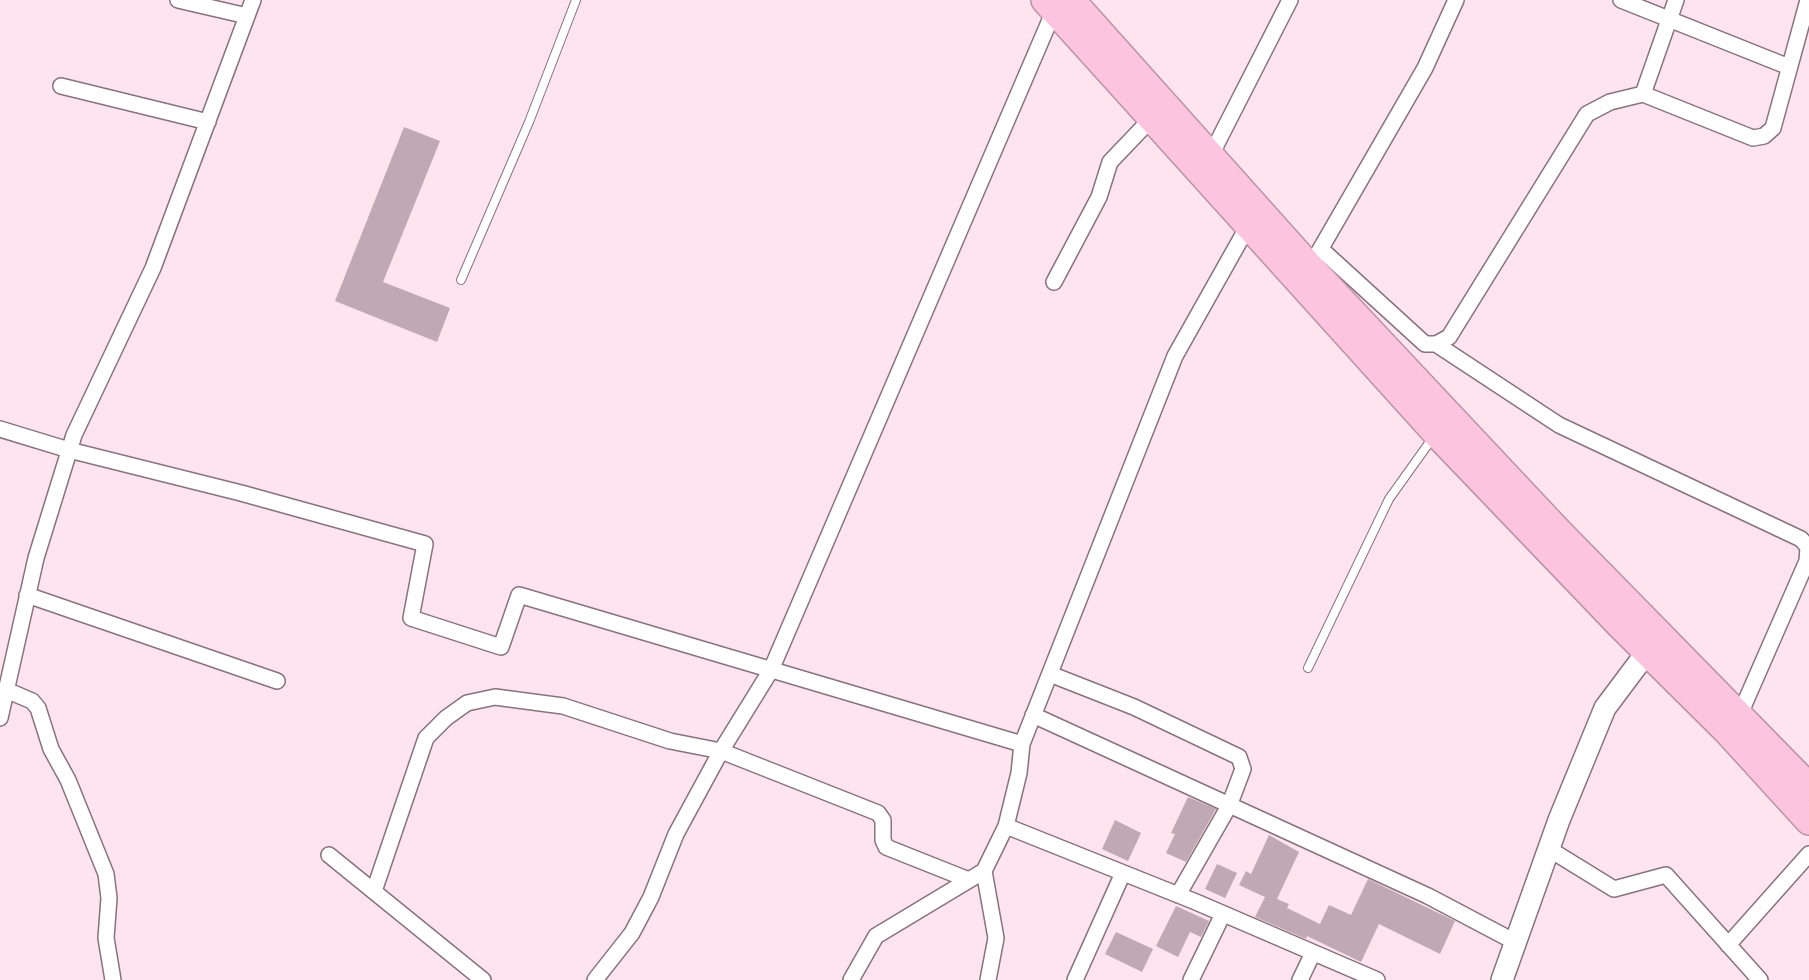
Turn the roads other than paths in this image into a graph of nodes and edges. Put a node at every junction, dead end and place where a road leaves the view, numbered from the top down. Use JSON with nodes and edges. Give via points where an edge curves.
{"nodes":[{"id":1,"x":178,"y":0,"type":"edge"},
{"id":2,"x":253,"y":0,"type":"edge"},
{"id":3,"x":576,"y":0,"type":"edge"},
{"id":4,"x":1290,"y":0,"type":"edge"},
{"id":5,"x":1456,"y":0,"type":"edge"},
{"id":6,"x":1621,"y":0,"type":"edge"},
{"id":7,"x":1676,"y":0,"type":"edge"},
{"id":8,"x":1808,"y":0,"type":"edge"},
{"id":9,"x":1057,"y":3,"type":"edge"},
{"id":10,"x":247,"y":16,"type":"junction"},
{"id":11,"x":1669,"y":20,"type":"junction"},
{"id":12,"x":1789,"y":67,"type":"junction"},
{"id":13,"x":61,"y":86,"type":"dead end"},
{"id":14,"x":1643,"y":94,"type":"junction"},
{"id":15,"x":1152,"y":118,"type":"junction"},
{"id":16,"x":208,"y":122,"type":"junction"},
{"id":17,"x":1211,"y":155,"type":"junction"},
{"id":18,"x":1248,"y":226,"type":"junction"},
{"id":19,"x":1309,"y":266,"type":"junction"},
{"id":20,"x":461,"y":280,"type":"dead end"},
{"id":21,"x":1054,"y":282,"type":"dead end"},
{"id":22,"x":1437,"y":344,"type":"junction"},
{"id":23,"x":0,"y":429,"type":"edge"},
{"id":24,"x":1436,"y":433,"type":"junction"},
{"id":25,"x":69,"y":450,"type":"junction"},
{"id":26,"x":27,"y":595,"type":"junction"},
{"id":27,"x":1628,"y":617,"type":"junction"},
{"id":28,"x":1647,"y":652,"type":"junction"},
{"id":29,"x":1308,"y":668,"type":"dead end"},
{"id":30,"x":771,"y":670,"type":"junction"},
{"id":31,"x":1050,"y":674,"type":"junction"},
{"id":32,"x":277,"y":681,"type":"dead end"},
{"id":33,"x":6,"y":690,"type":"junction"},
{"id":34,"x":1740,"y":714,"type":"junction"},
{"id":35,"x":1033,"y":715,"type":"junction"},
{"id":36,"x":0,"y":718,"type":"edge"},
{"id":37,"x":1022,"y":744,"type":"junction"},
{"id":38,"x":721,"y":751,"type":"junction"},
{"id":39,"x":1809,"y":787,"type":"edge"},
{"id":40,"x":1228,"y":806,"type":"junction"},
{"id":41,"x":1809,"y":821,"type":"edge"},
{"id":42,"x":1006,"y":826,"type":"junction"},
{"id":43,"x":1549,"y":849,"type":"junction"},
{"id":44,"x":1809,"y":854,"type":"edge"},
{"id":45,"x":329,"y":855,"type":"dead end"},
{"id":46,"x":984,"y":871,"type":"junction"},
{"id":47,"x":1123,"y":873,"type":"junction"},
{"id":48,"x":969,"y":880,"type":"junction"},
{"id":49,"x":374,"y":891,"type":"junction"},
{"id":50,"x":1178,"y":895,"type":"junction"},
{"id":51,"x":1223,"y":914,"type":"junction"},
{"id":52,"x":1517,"y":943,"type":"junction"},
{"id":53,"x":1728,"y":945,"type":"junction"},
{"id":54,"x":1312,"y":953,"type":"junction"},
{"id":55,"x":113,"y":980,"type":"edge"},
{"id":56,"x":483,"y":980,"type":"edge"},
{"id":57,"x":595,"y":980,"type":"edge"},
{"id":58,"x":851,"y":980,"type":"edge"},
{"id":59,"x":988,"y":980,"type":"edge"},
{"id":60,"x":1075,"y":980,"type":"edge"},
{"id":61,"x":1191,"y":980,"type":"edge"},
{"id":62,"x":1300,"y":980,"type":"edge"},
{"id":63,"x":1377,"y":980,"type":"edge"},
{"id":64,"x":1502,"y":980,"type":"edge"},
{"id":65,"x":1760,"y":980,"type":"edge"}],
"edges":[{"from":1,"to":10,"type":"street"},
{"from":2,"to":10,"type":"street"},
{"from":3,"to":20,"type":"lane"},
{"from":4,"to":17,"type":"street"},
{"from":5,"to":19,"type":"street","via":[[1425,68]]},
{"from":6,"to":11,"type":"street"},
{"from":7,"to":11,"type":"street"},
{"from":8,"to":12,"type":"street"},
{"from":9,"to":15,"type":"highway"},
{"from":9,"to":17,"type":"highway"},
{"from":9,"to":30,"type":"street"},
{"from":10,"to":16,"type":"street"},
{"from":11,"to":12,"type":"street"},
{"from":11,"to":14,"type":"street"},
{"from":12,"to":14,"type":"street","via":[[1773,128],[1764,136],[1753,138]]},
{"from":13,"to":16,"type":"street"},
{"from":14,"to":22,"type":"street","via":[[1610,102],[1587,114],[1449,337]]},
{"from":15,"to":18,"type":"highway"},
{"from":15,"to":21,"type":"street","via":[[1110,162],[1099,196]]},
{"from":16,"to":25,"type":"street","via":[[153,268]]},
{"from":17,"to":19,"type":"highway"},
{"from":18,"to":19,"type":"highway"},
{"from":18,"to":31,"type":"street","via":[[1175,356]]},
{"from":19,"to":22,"type":"street","via":[[1425,344]]},
{"from":19,"to":24,"type":"highway"},
{"from":19,"to":27,"type":"highway","via":[[1557,530]]},
{"from":22,"to":34,"type":"street","via":[[1558,425],[1801,539],[1808,547],[1807,561]]},
{"from":23,"to":25,"type":"street"},
{"from":24,"to":27,"type":"highway"},
{"from":24,"to":29,"type":"lane","via":[[1389,499]]},
{"from":25,"to":26,"type":"street"},
{"from":25,"to":30,"type":"street","via":[[425,544],[411,618],[501,647],[519,595]]},
{"from":26,"to":32,"type":"street"},
{"from":26,"to":33,"type":"street"},
{"from":27,"to":28,"type":"highway"},
{"from":27,"to":34,"type":"highway"},
{"from":28,"to":41,"type":"highway","via":[[1726,730]]},
{"from":28,"to":43,"type":"street","via":[[1605,708]]},
{"from":30,"to":37,"type":"street"},
{"from":30,"to":38,"type":"street"},
{"from":31,"to":35,"type":"street"},
{"from":31,"to":40,"type":"street","via":[[1134,707],[1239,757],[1243,769]]},
{"from":33,"to":36,"type":"street"},
{"from":33,"to":55,"type":"street","via":[[39,708],[51,749],[68,780],[106,874],[106,938]]},
{"from":34,"to":39,"type":"highway"},
{"from":35,"to":37,"type":"street"},
{"from":35,"to":40,"type":"street"},
{"from":37,"to":42,"type":"street"},
{"from":38,"to":48,"type":"street","via":[[878,813],[883,820],[886,847]]},
{"from":38,"to":49,"type":"street","via":[[670,741],[554,705],[495,697],[467,703],[426,738]]},
{"from":38,"to":57,"type":"street","via":[[676,834],[632,933]]},
{"from":40,"to":50,"type":"street"},
{"from":40,"to":52,"type":"street","via":[[1417,891]]},
{"from":42,"to":46,"type":"street"},
{"from":42,"to":47,"type":"street"},
{"from":43,"to":52,"type":"street"},
{"from":43,"to":53,"type":"street","via":[[1614,889],[1666,876]]},
{"from":44,"to":53,"type":"street"},
{"from":45,"to":49,"type":"street"},
{"from":46,"to":48,"type":"street"},
{"from":46,"to":59,"type":"street","via":[[996,938]]},
{"from":47,"to":50,"type":"street"},
{"from":47,"to":60,"type":"street"},
{"from":48,"to":58,"type":"street","via":[[876,936]]},
{"from":49,"to":56,"type":"street"},
{"from":50,"to":51,"type":"street"},
{"from":51,"to":54,"type":"street"},
{"from":51,"to":61,"type":"street"},
{"from":52,"to":64,"type":"street"},
{"from":53,"to":65,"type":"street"},
{"from":54,"to":62,"type":"street"},
{"from":54,"to":63,"type":"street"}]}
